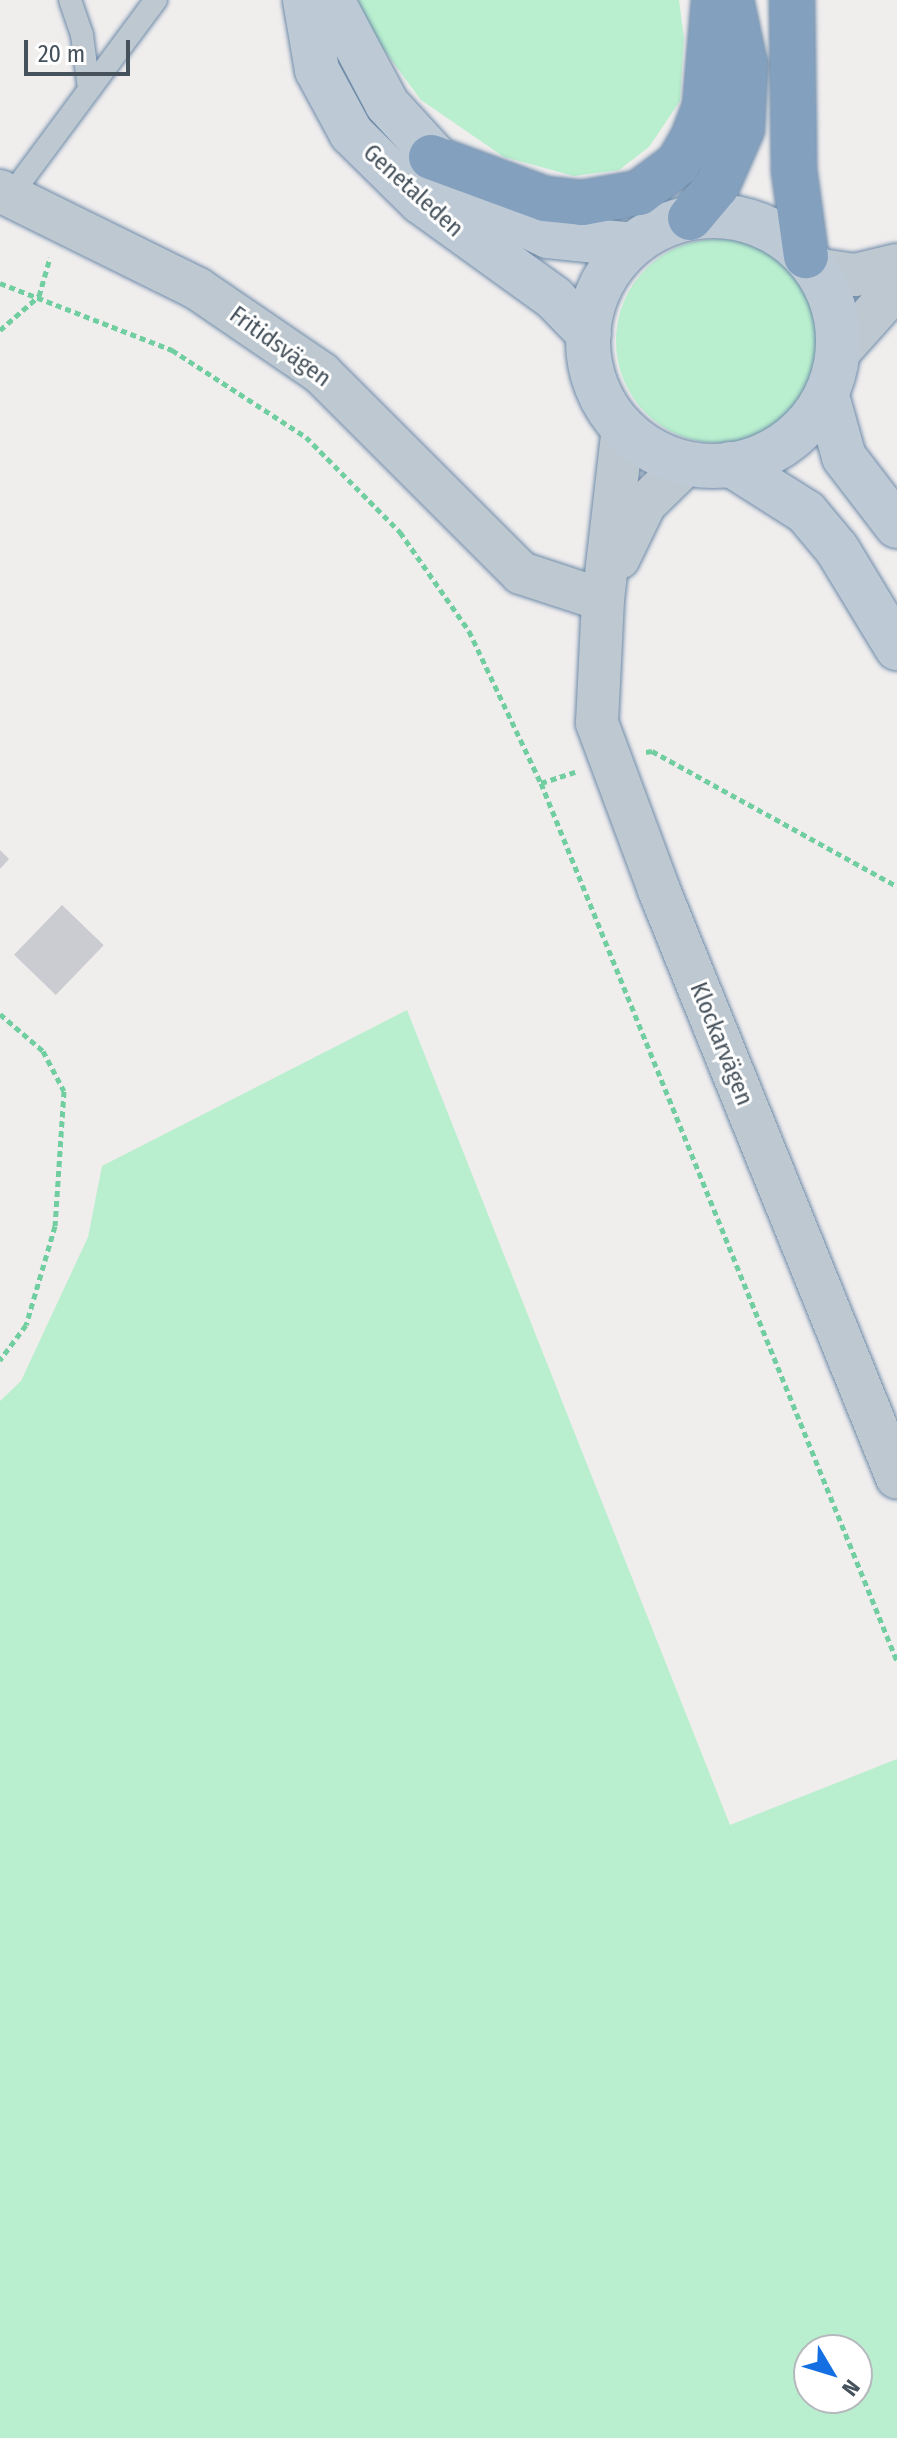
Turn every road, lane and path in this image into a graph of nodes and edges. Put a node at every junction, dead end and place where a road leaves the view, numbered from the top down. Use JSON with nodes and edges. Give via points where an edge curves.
{"nodes":[{"id":1,"x":70,"y":0,"type":"edge"},
{"id":2,"x":156,"y":0,"type":"edge"},
{"id":3,"x":305,"y":0,"type":"edge"},
{"id":4,"x":332,"y":0,"type":"edge"},
{"id":5,"x":714,"y":0,"type":"edge"},
{"id":6,"x":731,"y":0,"type":"edge"},
{"id":7,"x":792,"y":0,"type":"edge"},
{"id":8,"x":89,"y":89,"type":"junction"},
{"id":9,"x":431,"y":157,"type":"junction"},
{"id":10,"x":6,"y":193,"type":"edge"},
{"id":11,"x":690,"y":218,"type":"junction"},
{"id":12,"x":633,"y":245,"type":"junction"},
{"id":13,"x":810,"y":262,"type":"junction"},
{"id":14,"x":897,"y":265,"type":"edge"},
{"id":15,"x":0,"y":283,"type":"edge"},
{"id":16,"x":897,"y":287,"type":"edge"},
{"id":17,"x":589,"y":334,"type":"junction"},
{"id":18,"x":837,"y":354,"type":"junction"},
{"id":19,"x":827,"y":396,"type":"junction"},
{"id":20,"x":623,"y":427,"type":"junction"},
{"id":21,"x":687,"y":463,"type":"junction"},
{"id":22,"x":730,"y":464,"type":"junction"},
{"id":23,"x":897,"y":526,"type":"edge"},
{"id":24,"x":603,"y":600,"type":"junction"},
{"id":25,"x":897,"y":648,"type":"edge"},
{"id":26,"x":611,"y":761,"type":"junction"},
{"id":27,"x":541,"y":783,"type":"junction"},
{"id":28,"x":897,"y":886,"type":"edge"},
{"id":29,"x":0,"y":1014,"type":"edge"},
{"id":30,"x":0,"y":1360,"type":"edge"},
{"id":31,"x":897,"y":1478,"type":"edge"},
{"id":32,"x":897,"y":1661,"type":"edge"}],
"edges":[{"from":1,"to":8,"type":"lane","via":[[82,35]]},
{"from":2,"to":8,"type":"lane"},
{"from":3,"to":17,"type":"main road","name":"Genetaleden","via":[[317,70],[351,133],[421,202],[554,298]]},
{"from":4,"to":9,"type":"main road","name":"Genetaleden","via":[[387,104]]},
{"from":5,"to":9,"type":"highway","via":[[705,106],[693,138],[678,164],[639,193],[597,202],[545,199]]},
{"from":6,"to":11,"type":"highway","via":[[745,65],[742,129],[717,186]]},
{"from":7,"to":13,"type":"highway","via":[[794,170]]},
{"from":8,"to":10,"type":"lane"},
{"from":9,"to":12,"type":"main road","name":"Genetaleden","via":[[493,210],[520,225],[572,240]]},
{"from":10,"to":24,"type":"street","name":"Fritidsvägen","via":[[198,289],[309,365],[521,573]]},
{"from":11,"to":12,"type":"main road"},
{"from":11,"to":13,"type":"main road","via":[[715,216],[764,226]]},
{"from":12,"to":17,"type":"main road","via":[[597,294]]},
{"from":13,"to":14,"type":"street","via":[[855,275]]},
{"from":13,"to":18,"type":"main road","via":[[834,308]]},
{"from":15,"to":27,"type":"path","via":[[172,350],[306,437],[400,532],[460,619]]},
{"from":16,"to":18,"type":"street"},
{"from":17,"to":20,"type":"main road","via":[[593,375]]},
{"from":18,"to":19,"type":"main road"},
{"from":19,"to":22,"type":"main road","via":[[796,434],[754,458]]},
{"from":19,"to":23,"type":"main road","via":[[844,457]]},
{"from":20,"to":21,"type":"main road","via":[[653,449]]},
{"from":20,"to":24,"type":"street","name":"Klockarvägen"},
{"from":21,"to":22,"type":"main road"},
{"from":21,"to":24,"type":"street","name":"Klockarvägen","via":[[645,504]]},
{"from":22,"to":25,"type":"main road","via":[[806,512],[837,549]]},
{"from":24,"to":26,"type":"street","name":"Klockarvägen","via":[[597,723]]},
{"from":26,"to":27,"type":"path"},
{"from":26,"to":28,"type":"path","via":[[652,751]]},
{"from":26,"to":31,"type":"street","name":"Klockarvägen"},
{"from":27,"to":32,"type":"path"},
{"from":29,"to":30,"type":"path","via":[[43,1051],[64,1091],[55,1226],[26,1325]]}]}
